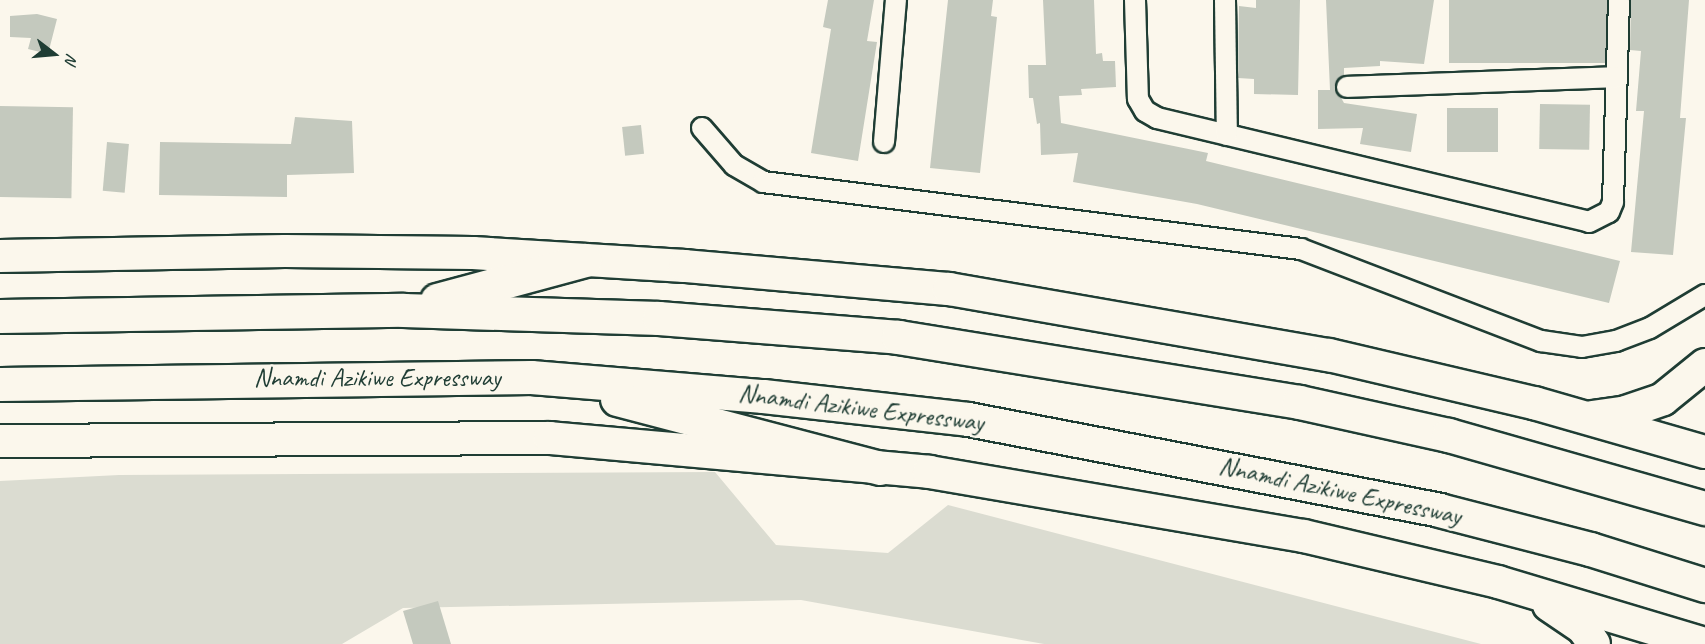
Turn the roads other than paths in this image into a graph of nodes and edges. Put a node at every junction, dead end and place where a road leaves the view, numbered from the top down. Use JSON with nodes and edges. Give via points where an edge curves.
{"nodes":[{"id":1,"x":896,"y":0,"type":"edge"},
{"id":2,"x":1135,"y":0,"type":"edge"},
{"id":3,"x":1225,"y":0,"type":"edge"},
{"id":4,"x":1619,"y":0,"type":"edge"},
{"id":5,"x":1617,"y":77,"type":"junction"},
{"id":6,"x":1347,"y":87,"type":"dead end"},
{"id":7,"x":702,"y":128,"type":"dead end"},
{"id":8,"x":1227,"y":135,"type":"junction"},
{"id":9,"x":884,"y":142,"type":"dead end"},
{"id":10,"x":0,"y":256,"type":"edge"},
{"id":11,"x":585,"y":260,"type":"junction"},
{"id":12,"x":1705,"y":295,"type":"edge"},
{"id":13,"x":403,"y":310,"type":"junction"},
{"id":14,"x":0,"y":316,"type":"edge"},
{"id":15,"x":1705,"y":365,"type":"edge"},
{"id":16,"x":531,"y":377,"type":"junction"},
{"id":17,"x":0,"y":384,"type":"edge"},
{"id":18,"x":1586,"y":417,"type":"junction"},
{"id":19,"x":0,"y":441,"type":"edge"},
{"id":20,"x":1705,"y":452,"type":"edge"},
{"id":21,"x":880,"y":468,"type":"junction"},
{"id":22,"x":1705,"y":507,"type":"edge"},
{"id":23,"x":1705,"y":585,"type":"edge"},
{"id":24,"x":1526,"y":590,"type":"junction"},
{"id":25,"x":1594,"y":644,"type":"edge"},
{"id":26,"x":1705,"y":644,"type":"edge"}],
"edges":[{"from":1,"to":9,"type":"street"},
{"from":2,"to":8,"type":"street","via":[[1136,78],[1138,99],[1145,111],[1156,118]]},
{"from":3,"to":8,"type":"street"},
{"from":4,"to":5,"type":"street"},
{"from":5,"to":6,"type":"street"},
{"from":5,"to":8,"type":"street","via":[[1613,202],[1609,212],[1589,222]]},
{"from":7,"to":12,"type":"street","via":[[734,165],[763,182],[1300,249],[1540,341],[1582,347],[1616,341],[1650,328]]},
{"from":10,"to":11,"type":"highway","via":[[285,251],[473,253]]},
{"from":11,"to":13,"type":"highway"},
{"from":11,"to":18,"type":"highway","via":[[950,289],[1329,355]]},
{"from":13,"to":14,"type":"highway"},
{"from":13,"to":22,"type":"highway","via":[[660,318],[909,338],[1299,402],[1460,438]]},
{"from":15,"to":18,"type":"highway","via":[[1663,399],[1626,412]]},
{"from":16,"to":17,"type":"highway","name":"Nnamdi Azikiwe Expressway"},
{"from":16,"to":21,"type":"highway"},
{"from":16,"to":23,"type":"highway","name":"Nnamdi Azikiwe Expressway","via":[[764,396],[968,419],[1439,510],[1590,549]]},
{"from":18,"to":20,"type":"highway"},
{"from":19,"to":21,"type":"highway","name":"Nnamdi Azikiwe Expressway","via":[[550,438]]},
{"from":21,"to":24,"type":"highway","name":"Nnamdi Azikiwe Expressway","via":[[1056,492],[1304,536]]},
{"from":24,"to":25,"type":"highway","via":[[1583,628]]},
{"from":24,"to":26,"type":"highway","name":"Nnamdi Azikiwe Expressway"}]}
